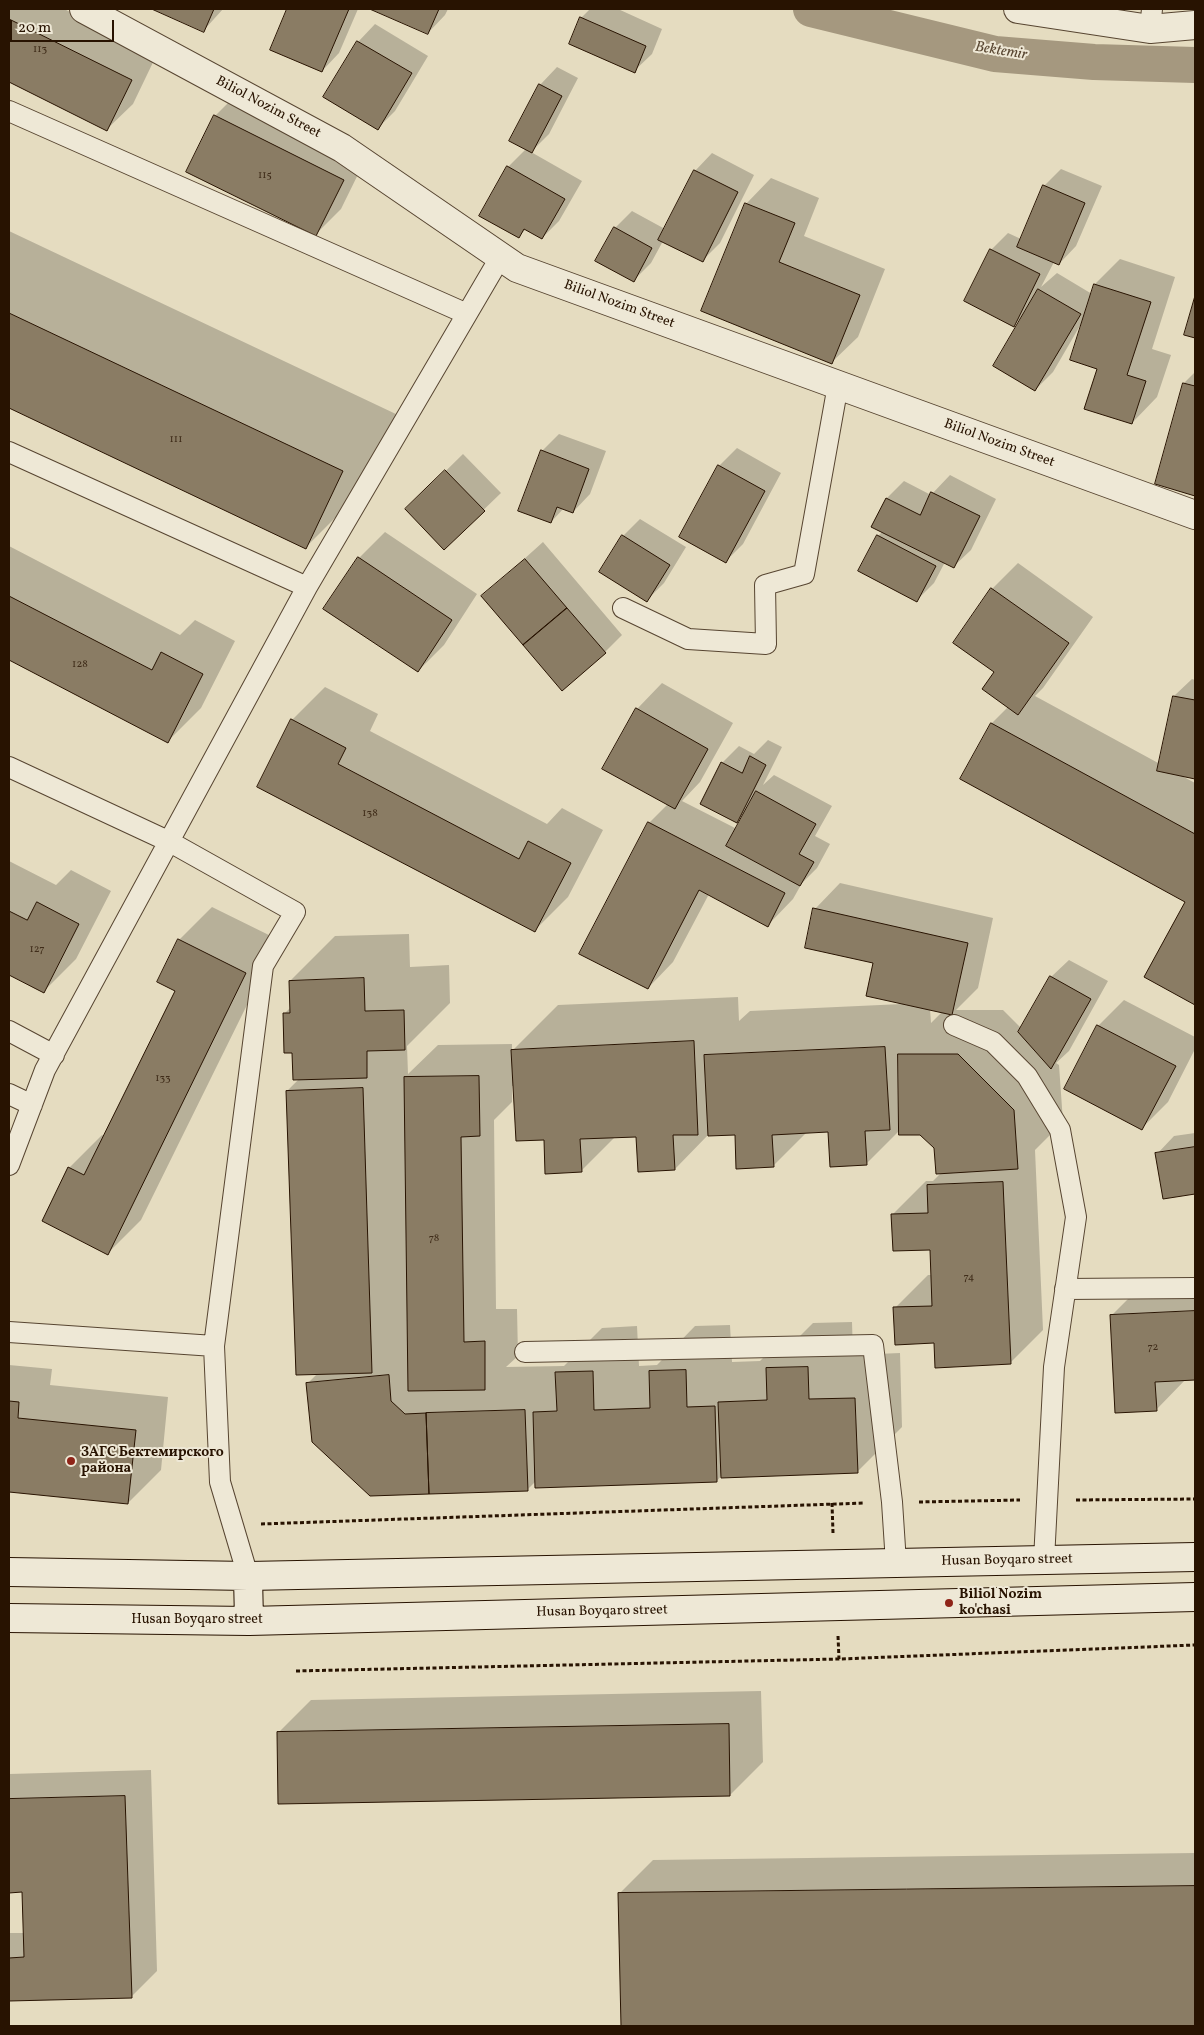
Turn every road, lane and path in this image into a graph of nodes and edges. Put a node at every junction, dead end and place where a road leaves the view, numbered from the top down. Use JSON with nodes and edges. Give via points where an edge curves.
{"nodes":[{"id":1,"x":84,"y":9,"type":"edge"},
{"id":2,"x":1018,"y":9,"type":"edge"},
{"id":3,"x":1151,"y":19,"type":"edge"},
{"id":4,"x":1195,"y":25,"type":"edge"},
{"id":5,"x":9,"y":111,"type":"edge"},
{"id":6,"x":501,"y":256,"type":"junction"},
{"id":7,"x":467,"y":314,"type":"junction"},
{"id":8,"x":838,"y":385,"type":"junction"},
{"id":9,"x":9,"y":452,"type":"edge"},
{"id":10,"x":1195,"y":515,"type":"edge"},
{"id":11,"x":306,"y":587,"type":"junction"},
{"id":12,"x":623,"y":608,"type":"dead end"},
{"id":13,"x":9,"y":767,"type":"edge"},
{"id":14,"x":170,"y":842,"type":"junction"},
{"id":15,"x":954,"y":1024,"type":"dead end"},
{"id":16,"x":9,"y":1031,"type":"edge"},
{"id":17,"x":54,"y":1055,"type":"junction"},
{"id":18,"x":9,"y":1094,"type":"edge"},
{"id":19,"x":32,"y":1105,"type":"junction"},
{"id":20,"x":9,"y":1165,"type":"edge"},
{"id":21,"x":1195,"y":1288,"type":"edge"},
{"id":22,"x":1065,"y":1289,"type":"junction"},
{"id":23,"x":9,"y":1332,"type":"edge"},
{"id":24,"x":214,"y":1346,"type":"junction"},
{"id":25,"x":525,"y":1352,"type":"dead end"},
{"id":26,"x":1195,"y":1499,"type":"edge"},
{"id":27,"x":1047,"y":1500,"type":"junction"},
{"id":28,"x":892,"y":1502,"type":"junction"},
{"id":29,"x":233,"y":1525,"type":"junction"},
{"id":30,"x":1195,"y":1557,"type":"edge"},
{"id":31,"x":1044,"y":1560,"type":"junction"},
{"id":32,"x":896,"y":1563,"type":"junction"},
{"id":33,"x":9,"y":1572,"type":"edge"},
{"id":34,"x":248,"y":1576,"type":"junction"},
{"id":35,"x":1195,"y":1597,"type":"edge"},
{"id":36,"x":9,"y":1618,"type":"edge"},
{"id":37,"x":249,"y":1621,"type":"junction"},
{"id":38,"x":1195,"y":1645,"type":"edge"},
{"id":39,"x":296,"y":1670,"type":"dead end"}],
"edges":[{"from":1,"to":6,"type":"main road","name":"Biliol Nozim Street","via":[[342,148]]},
{"from":2,"to":3,"type":"main road"},
{"from":3,"to":4,"type":"main road"},
{"from":5,"to":7,"type":"lane"},
{"from":6,"to":7,"type":"lane"},
{"from":6,"to":8,"type":"main road","name":"Biliol Nozim Street","via":[[518,268]]},
{"from":7,"to":11,"type":"lane"},
{"from":8,"to":10,"type":"main road","name":"Biliol Nozim Street"},
{"from":8,"to":12,"type":"lane","via":[[804,574],[764,585],[766,644],[688,638]]},
{"from":9,"to":11,"type":"lane"},
{"from":11,"to":14,"type":"lane"},
{"from":13,"to":14,"type":"lane"},
{"from":14,"to":17,"type":"lane"},
{"from":14,"to":24,"type":"lane","via":[[294,912],[264,966]]},
{"from":15,"to":22,"type":"lane","via":[[993,1042],[1027,1076],[1060,1130],[1076,1217]]},
{"from":16,"to":17,"type":"lane"},
{"from":17,"to":19,"type":"lane"},
{"from":18,"to":19,"type":"lane"},
{"from":19,"to":20,"type":"lane"},
{"from":21,"to":22,"type":"lane"},
{"from":22,"to":27,"type":"lane","via":[[1054,1367]]},
{"from":23,"to":24,"type":"lane"},
{"from":24,"to":29,"type":"lane","via":[[220,1482]]},
{"from":25,"to":28,"type":"lane","via":[[873,1345]]},
{"from":26,"to":27,"type":"path"},
{"from":27,"to":28,"type":"path"},
{"from":27,"to":31,"type":"lane"},
{"from":28,"to":29,"type":"path"},
{"from":28,"to":32,"type":"lane"},
{"from":29,"to":34,"type":"lane"},
{"from":30,"to":31,"type":"main road","name":"Husan Boyqaro street"},
{"from":31,"to":32,"type":"main road","name":"Husan Boyqaro street"},
{"from":32,"to":34,"type":"main road","name":"Husan Boyqaro street"},
{"from":33,"to":34,"type":"main road","name":"Husan Boyqaro street"},
{"from":34,"to":37,"type":"main road"},
{"from":35,"to":37,"type":"main road","name":"Husan Boyqaro street"},
{"from":36,"to":37,"type":"main road","name":"Husan Boyqaro street"},
{"from":38,"to":39,"type":"path","via":[[839,1659]]}]}
